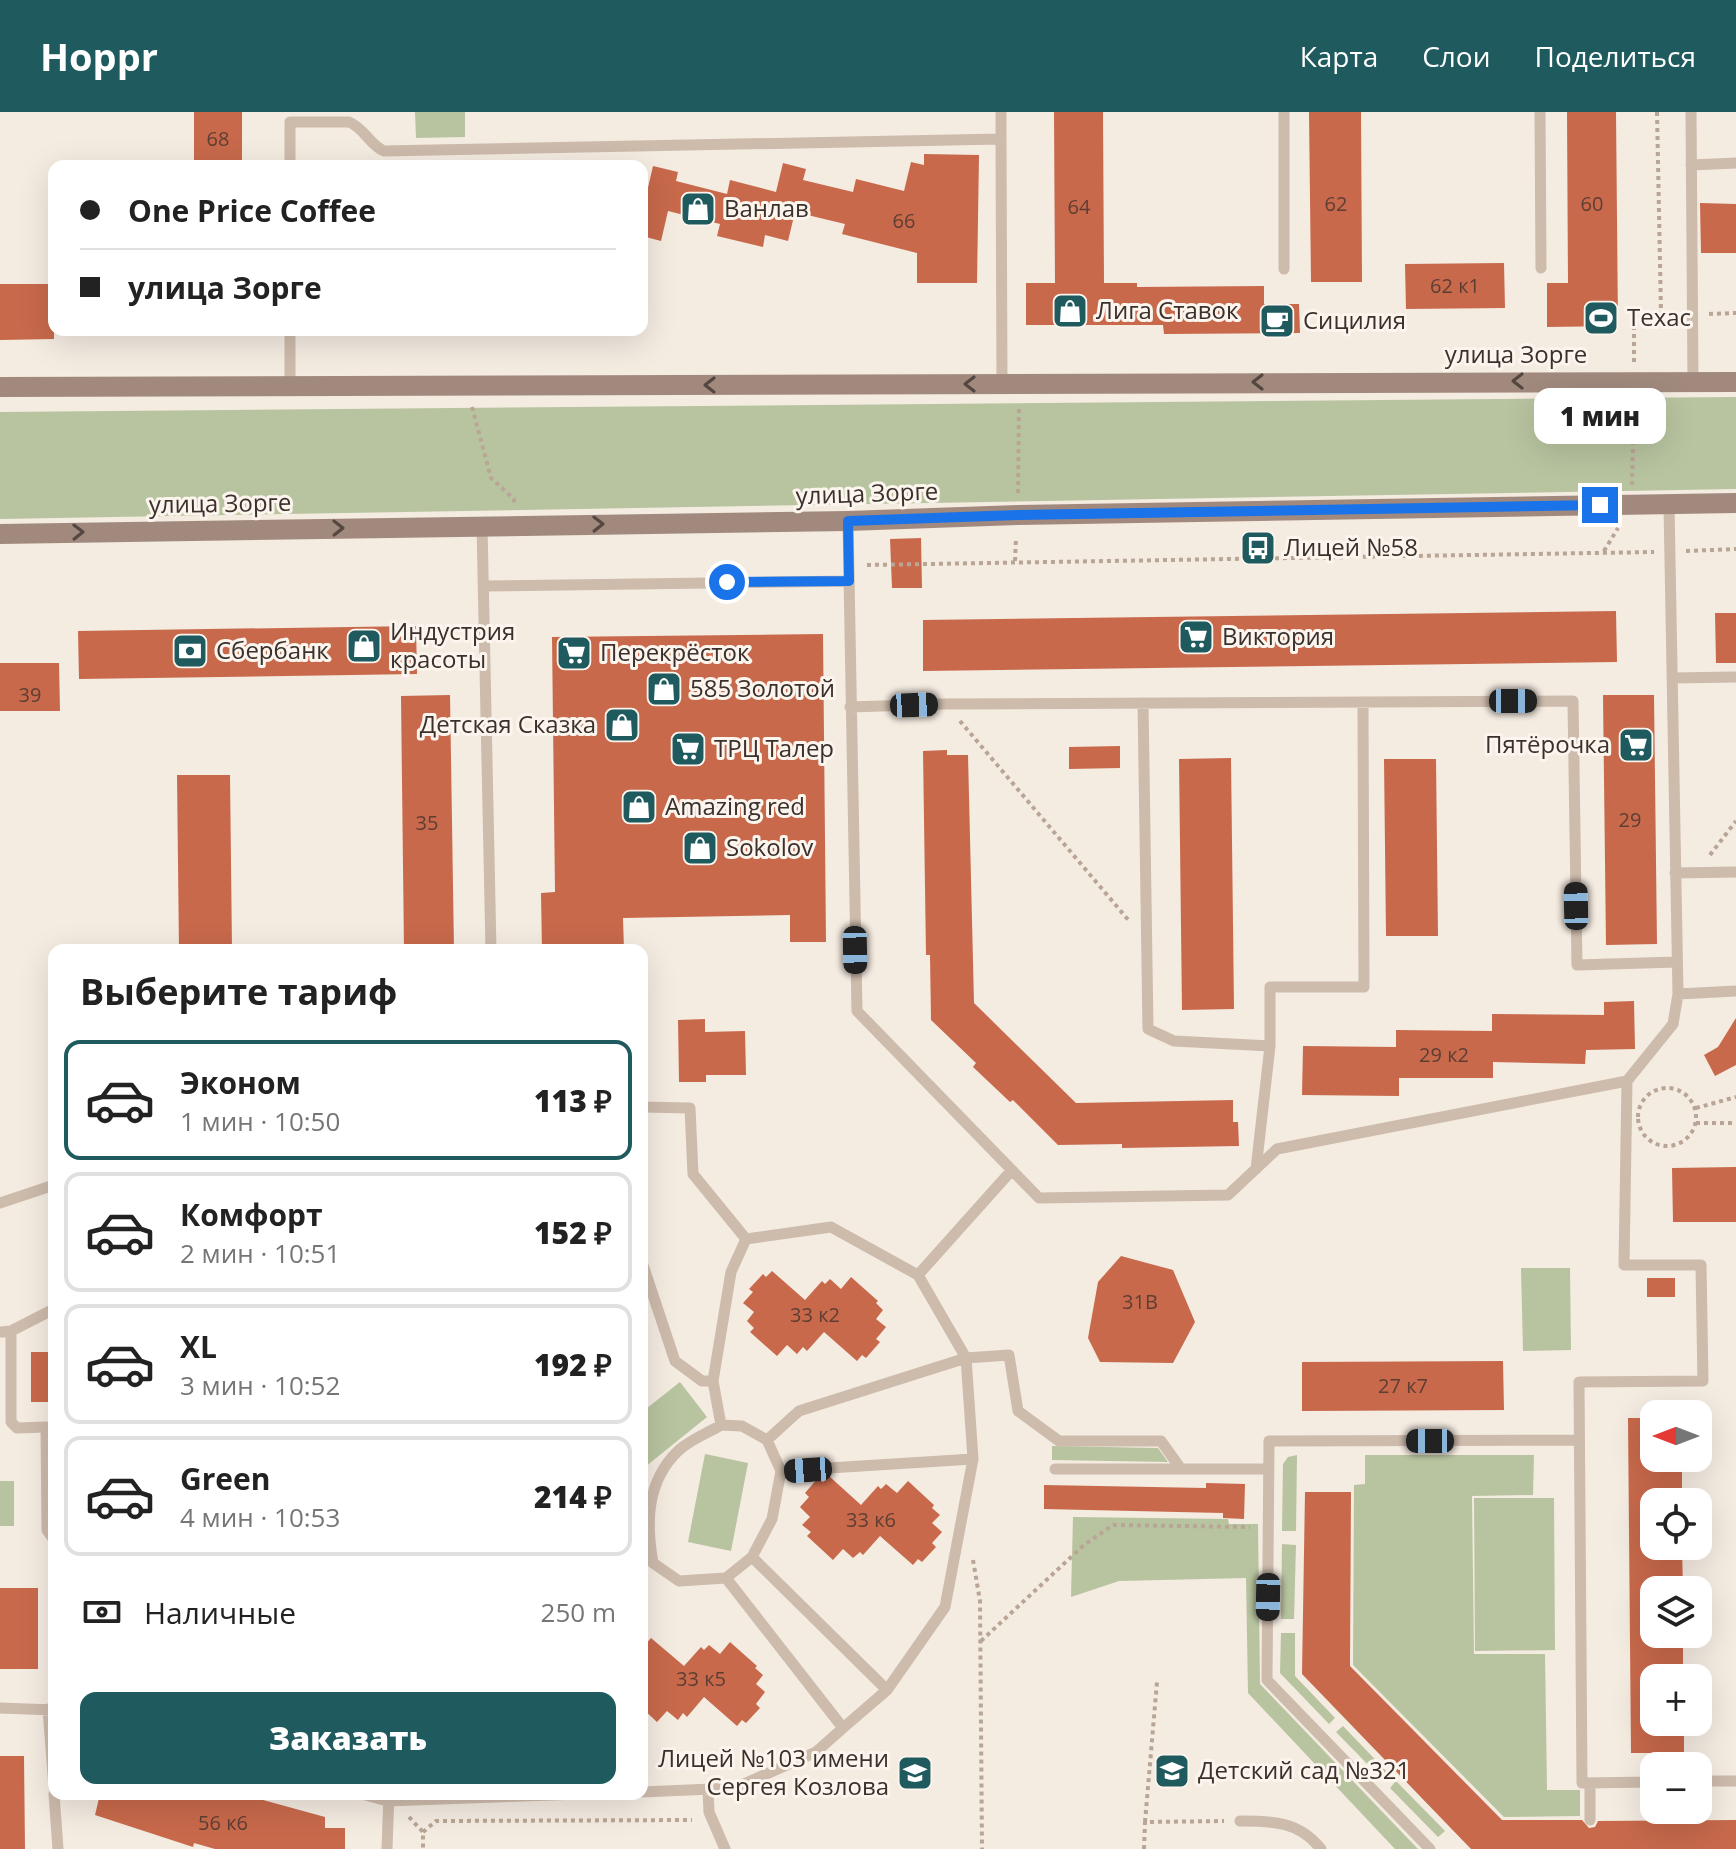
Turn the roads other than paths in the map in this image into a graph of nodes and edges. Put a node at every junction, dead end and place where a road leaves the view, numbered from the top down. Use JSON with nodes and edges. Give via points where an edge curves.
{"nodes":[{"id":1,"x":1001,"y":112,"type":"edge"},
{"id":2,"x":1284,"y":112,"type":"edge"},
{"id":3,"x":1540,"y":112,"type":"edge"},
{"id":4,"x":1691,"y":112,"type":"edge"},
{"id":5,"x":312,"y":117,"type":"edge"},
{"id":6,"x":1001,"y":139,"type":"junction"},
{"id":7,"x":290,"y":160,"type":"edge"},
{"id":8,"x":1736,"y":163,"type":"edge"},
{"id":9,"x":1691,"y":165,"type":"junction"},
{"id":10,"x":1541,"y":268,"type":"dead end"},
{"id":11,"x":1284,"y":269,"type":"dead end"},
{"id":12,"x":290,"y":336,"type":"edge"},
{"id":13,"x":1693,"y":382,"type":"junction"},
{"id":14,"x":1736,"y":382,"type":"edge"},
{"id":15,"x":1011,"y":384,"type":"junction"},
{"id":16,"x":290,"y":386,"type":"junction"},
{"id":17,"x":0,"y":387,"type":"edge"},
{"id":18,"x":1736,"y":503,"type":"edge"},
{"id":19,"x":1669,"y":505,"type":"junction"},
{"id":20,"x":848,"y":521,"type":"junction"},
{"id":21,"x":482,"y":525,"type":"junction"},
{"id":22,"x":0,"y":534,"type":"edge"},
{"id":23,"x":849,"y":581,"type":"junction"},
{"id":24,"x":484,"y":586,"type":"junction"},
{"id":25,"x":1736,"y":677,"type":"edge"},
{"id":26,"x":1672,"y":678,"type":"junction"},
{"id":27,"x":1363,"y":702,"type":"junction"},
{"id":28,"x":1143,"y":703,"type":"junction"},
{"id":29,"x":850,"y":707,"type":"junction"},
{"id":30,"x":1736,"y":872,"type":"edge"},
{"id":31,"x":1675,"y":873,"type":"junction"},
{"id":32,"x":491,"y":944,"type":"edge"},
{"id":33,"x":1677,"y":962,"type":"junction"},
{"id":34,"x":1736,"y":991,"type":"edge"},
{"id":35,"x":1678,"y":994,"type":"junction"},
{"id":36,"x":1270,"y":1046,"type":"junction"},
{"id":37,"x":1627,"y":1081,"type":"junction"},
{"id":38,"x":648,"y":1107,"type":"edge"},
{"id":39,"x":1256,"y":1169,"type":"junction"},
{"id":40,"x":1012,"y":1170,"type":"junction"},
{"id":41,"x":48,"y":1187,"type":"edge"},
{"id":42,"x":0,"y":1203,"type":"edge"},
{"id":43,"x":746,"y":1239,"type":"junction"},
{"id":44,"x":918,"y":1275,"type":"junction"},
{"id":45,"x":648,"y":1280,"type":"edge"},
{"id":46,"x":48,"y":1312,"type":"edge"},
{"id":47,"x":5,"y":1332,"type":"edge"},
{"id":48,"x":966,"y":1358,"type":"junction"},
{"id":49,"x":713,"y":1381,"type":"junction"},
{"id":50,"x":721,"y":1425,"type":"junction"},
{"id":51,"x":48,"y":1427,"type":"edge"},
{"id":52,"x":767,"y":1440,"type":"junction"},
{"id":53,"x":1579,"y":1440,"type":"junction"},
{"id":54,"x":973,"y":1459,"type":"junction"},
{"id":55,"x":1055,"y":1469,"type":"dead end"},
{"id":56,"x":1181,"y":1469,"type":"junction"},
{"id":57,"x":1269,"y":1469,"type":"junction"},
{"id":58,"x":781,"y":1471,"type":"junction"},
{"id":59,"x":648,"y":1486,"type":"edge"},
{"id":60,"x":48,"y":1496,"type":"edge"},
{"id":61,"x":48,"y":1531,"type":"edge"},
{"id":62,"x":648,"y":1546,"type":"edge"},
{"id":63,"x":752,"y":1557,"type":"junction"},
{"id":64,"x":726,"y":1578,"type":"junction"},
{"id":65,"x":887,"y":1690,"type":"junction"},
{"id":66,"x":0,"y":1708,"type":"edge"},
{"id":67,"x":48,"y":1709,"type":"edge"},
{"id":68,"x":843,"y":1728,"type":"junction"},
{"id":69,"x":1712,"y":1781,"type":"edge"},
{"id":70,"x":1736,"y":1781,"type":"edge"},
{"id":71,"x":1640,"y":1782,"type":"edge"},
{"id":72,"x":1590,"y":1783,"type":"junction"},
{"id":73,"x":708,"y":1790,"type":"junction"},
{"id":74,"x":648,"y":1792,"type":"edge"},
{"id":75,"x":55,"y":1800,"type":"edge"},
{"id":76,"x":388,"y":1800,"type":"edge"},
{"id":77,"x":1590,"y":1820,"type":"dead end"},
{"id":78,"x":1240,"y":1821,"type":"road end"},
{"id":79,"x":58,"y":1849,"type":"edge"},
{"id":80,"x":387,"y":1849,"type":"edge"},
{"id":81,"x":725,"y":1849,"type":"edge"},
{"id":82,"x":1321,"y":1849,"type":"edge"},
{"id":83,"x":1430,"y":1849,"type":"edge"}],
"edges":[{"from":1,"to":6,"type":"lane"},
{"from":2,"to":11,"type":"lane"},
{"from":3,"to":10,"type":"lane"},
{"from":4,"to":9,"type":"lane"},
{"from":5,"to":6,"type":"lane","via":[[355,124],[384,151]]},
{"from":5,"to":7,"type":"lane","via":[[290,122]]},
{"from":6,"to":15,"type":"lane"},
{"from":8,"to":9,"type":"lane"},
{"from":9,"to":13,"type":"lane"},
{"from":12,"to":16,"type":"lane"},
{"from":13,"to":14,"type":"main road","name":"улица Зорге"},
{"from":13,"to":15,"type":"main road","name":"улица Зорге","one_way":true},
{"from":15,"to":16,"type":"main road","name":"улица Зорге","one_way":true},
{"from":16,"to":17,"type":"main road","name":"улица Зорге"},
{"from":18,"to":19,"type":"main road","name":"улица Зорге"},
{"from":19,"to":20,"type":"main road","name":"улица Зорге"},
{"from":19,"to":26,"type":"lane"},
{"from":21,"to":20,"type":"main road","name":"улица Зорге","one_way":true},
{"from":20,"to":23,"type":"lane"},
{"from":22,"to":21,"type":"main road","name":"улица Зорге","one_way":true},
{"from":21,"to":24,"type":"lane"},
{"from":23,"to":24,"type":"lane"},
{"from":23,"to":29,"type":"lane"},
{"from":24,"to":32,"type":"lane"},
{"from":25,"to":26,"type":"lane"},
{"from":26,"to":31,"type":"lane"},
{"from":27,"to":28,"type":"lane"},
{"from":27,"to":33,"type":"lane","via":[[1573,701],[1577,965]]},
{"from":27,"to":36,"type":"lane","via":[[1364,987],[1270,987]]},
{"from":28,"to":29,"type":"lane"},
{"from":28,"to":36,"type":"lane","via":[[1148,1029],[1174,1041]]},
{"from":29,"to":40,"type":"lane","via":[[857,1011]]},
{"from":30,"to":31,"type":"lane"},
{"from":31,"to":33,"type":"lane"},
{"from":33,"to":35,"type":"lane"},
{"from":34,"to":35,"type":"lane"},
{"from":35,"to":37,"type":"lane","via":[[1673,1024]]},
{"from":36,"to":39,"type":"lane"},
{"from":37,"to":39,"type":"lane","via":[[1277,1149]]},
{"from":37,"to":53,"type":"lane","via":[[1624,1265],[1701,1265],[1703,1381],[1579,1382]]},
{"from":38,"to":43,"type":"lane","via":[[690,1108],[693,1174]]},
{"from":39,"to":40,"type":"lane","via":[[1228,1195],[1039,1198]]},
{"from":40,"to":44,"type":"lane"},
{"from":41,"to":42,"type":"lane"},
{"from":43,"to":44,"type":"lane","via":[[831,1227]]},
{"from":43,"to":49,"type":"lane","via":[[731,1272]]},
{"from":44,"to":48,"type":"lane"},
{"from":45,"to":49,"type":"lane","via":[[675,1361],[702,1381]]},
{"from":46,"to":47,"type":"lane"},
{"from":47,"to":51,"type":"lane","via":[[11,1422],[17,1428]]},
{"from":48,"to":52,"type":"lane","via":[[799,1411]]},
{"from":48,"to":54,"type":"lane"},
{"from":48,"to":56,"type":"lane","via":[[1009,1355],[1018,1411],[1059,1441],[1161,1441]]},
{"from":49,"to":50,"type":"lane"},
{"from":50,"to":52,"type":"lane","via":[[742,1426]]},
{"from":50,"to":59,"type":"lane","via":[[678,1451]]},
{"from":52,"to":58,"type":"lane"},
{"from":53,"to":57,"type":"lane","via":[[1269,1441]]},
{"from":53,"to":72,"type":"lane","via":[[1582,1783]]},
{"from":54,"to":58,"type":"lane"},
{"from":54,"to":65,"type":"lane","via":[[945,1607]]},
{"from":55,"to":56,"type":"lane"},
{"from":56,"to":57,"type":"lane"},
{"from":57,"to":83,"type":"lane","via":[[1267,1680]]},
{"from":58,"to":63,"type":"lane","via":[[772,1519]]},
{"from":60,"to":61,"type":"lane"},
{"from":62,"to":64,"type":"lane","via":[[653,1563],[679,1581]]},
{"from":63,"to":64,"type":"lane"},
{"from":63,"to":65,"type":"lane"},
{"from":64,"to":68,"type":"lane"},
{"from":65,"to":68,"type":"lane"},
{"from":66,"to":67,"type":"lane"},
{"from":68,"to":73,"type":"lane","via":[[816,1752],[735,1788]]},
{"from":69,"to":70,"type":"lane"},
{"from":71,"to":72,"type":"lane"},
{"from":72,"to":77,"type":"lane"},
{"from":73,"to":74,"type":"lane"},
{"from":73,"to":81,"type":"lane","via":[[709,1812]]},
{"from":75,"to":79,"type":"lane"},
{"from":76,"to":80,"type":"lane"},
{"from":78,"to":82,"type":"lane","via":[[1283,1822]]}]}
